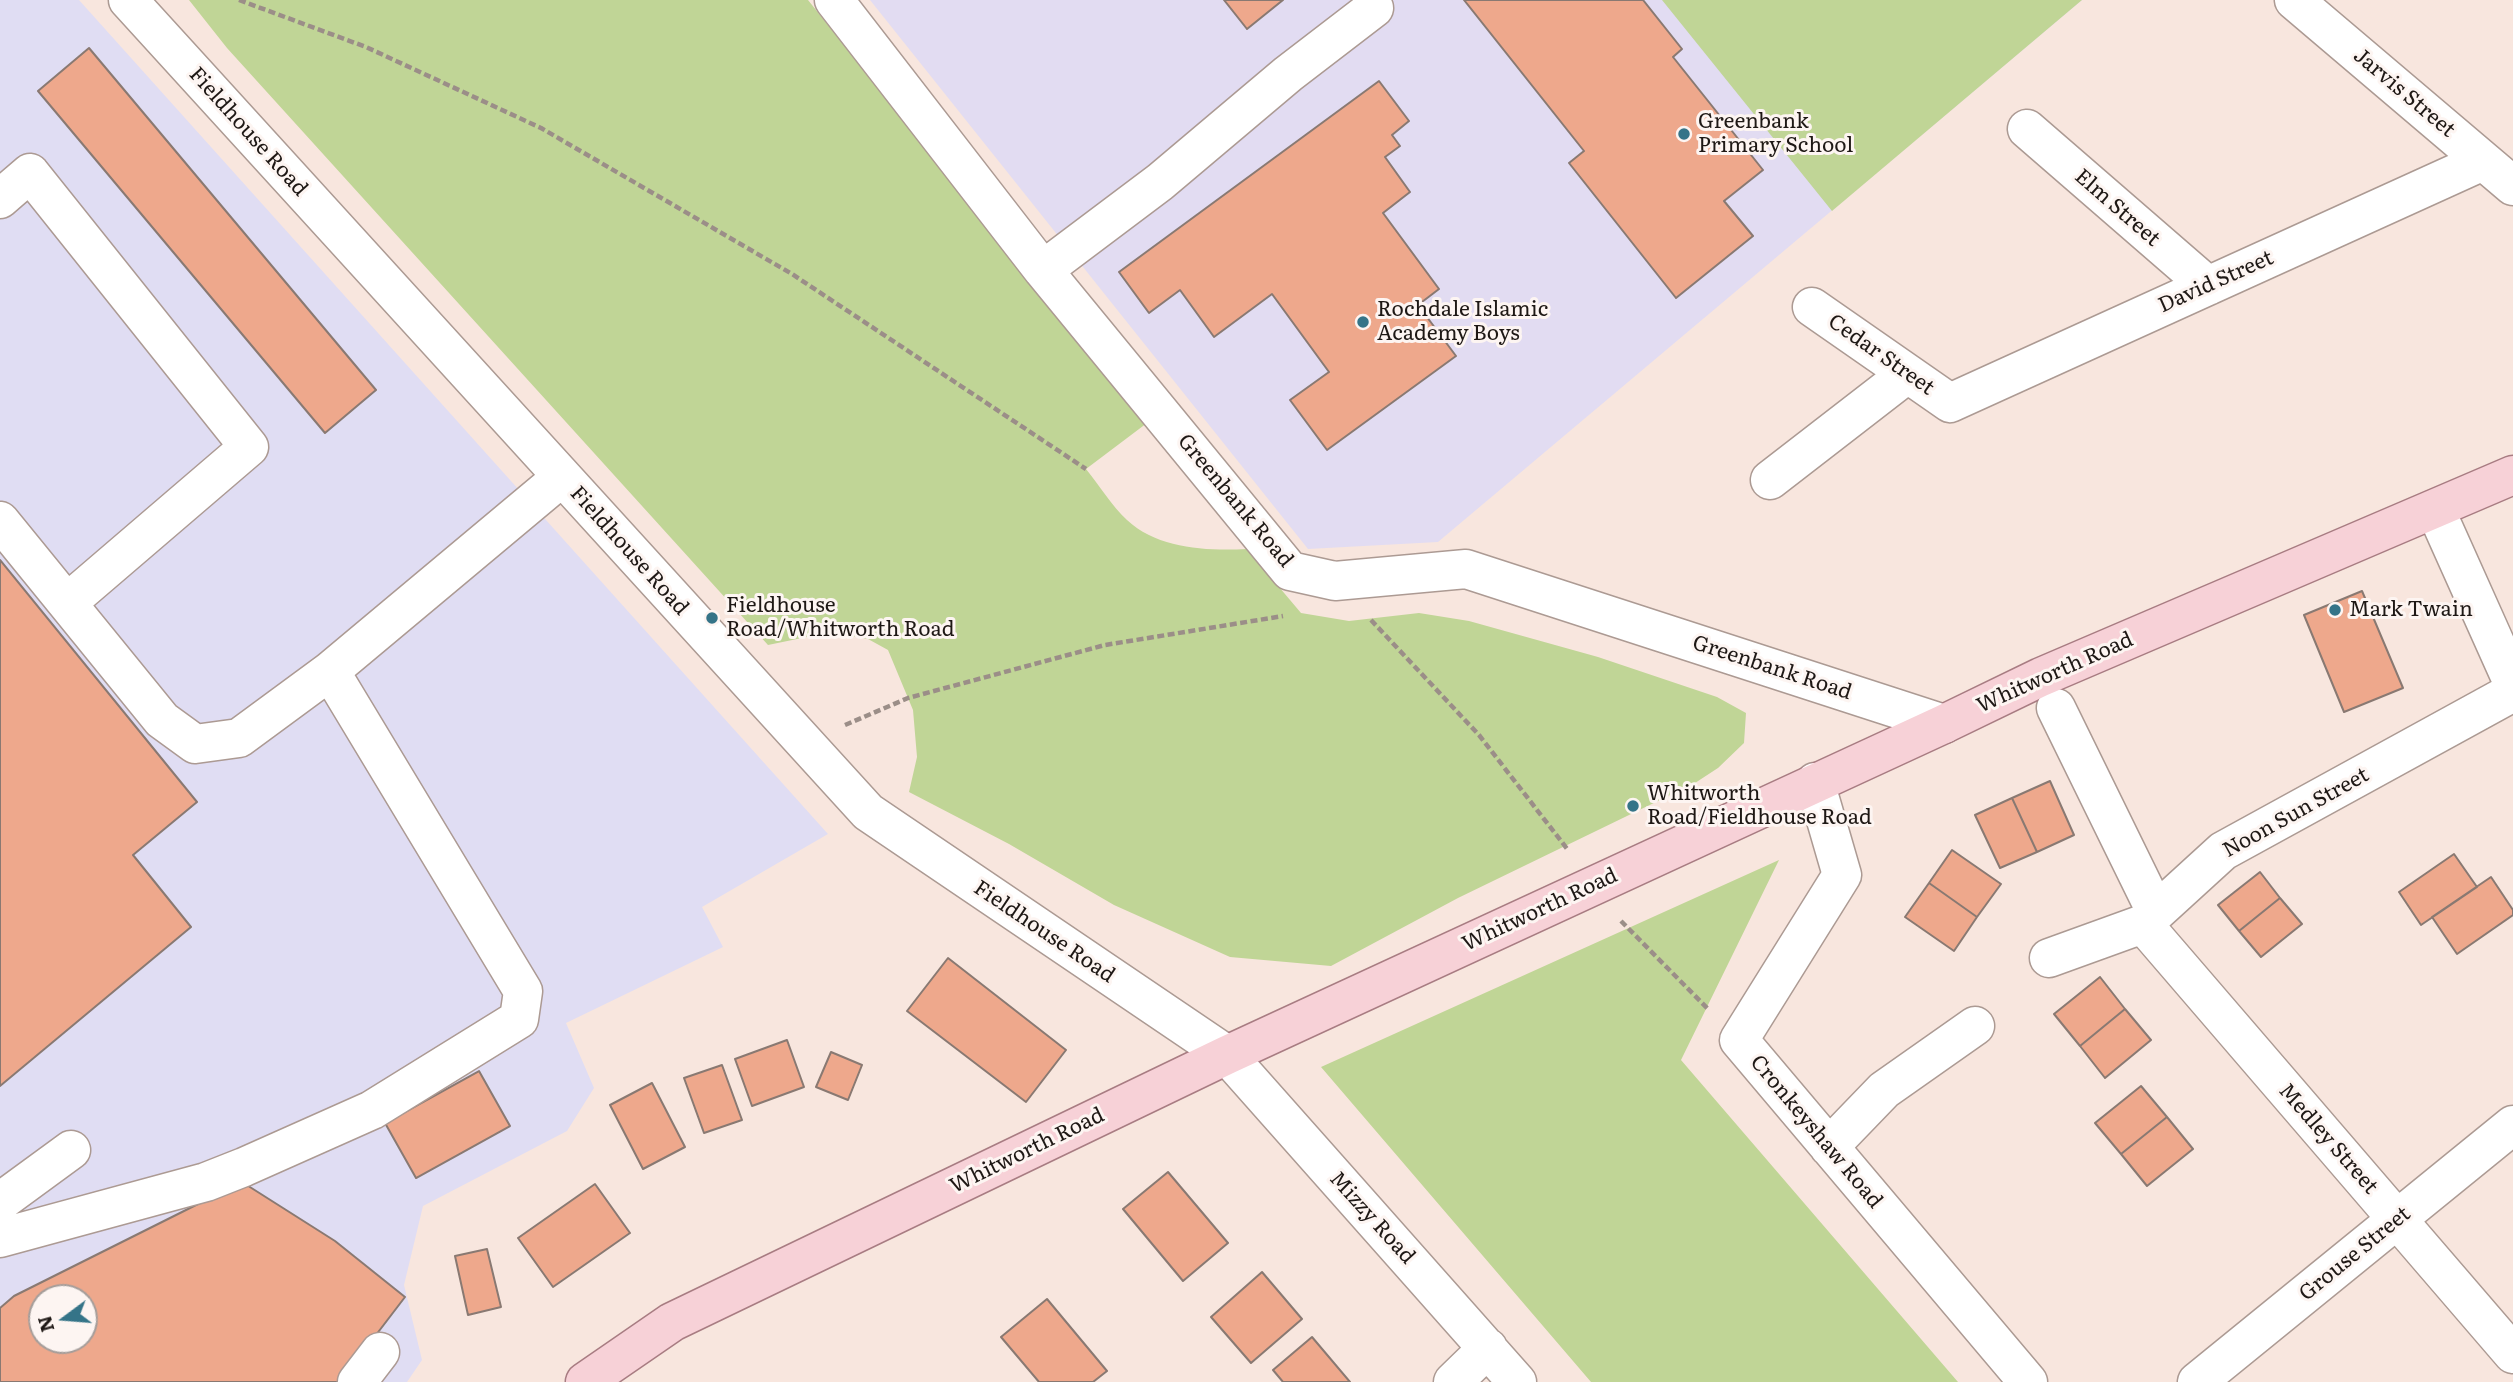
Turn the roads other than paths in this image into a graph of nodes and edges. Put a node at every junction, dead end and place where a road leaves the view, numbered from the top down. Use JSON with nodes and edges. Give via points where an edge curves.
{"nodes":[{"id":1,"x":128,"y":0,"type":"edge"},
{"id":2,"x":834,"y":0,"type":"edge"},
{"id":3,"x":2294,"y":0,"type":"edge"},
{"id":4,"x":1374,"y":8,"type":"dead end"},
{"id":5,"x":2027,"y":129,"type":"dead end"},
{"id":6,"x":2483,"y":161,"type":"junction"},
{"id":7,"x":2513,"y":187,"type":"edge"},
{"id":8,"x":0,"y":199,"type":"edge"},
{"id":9,"x":1043,"y":270,"type":"junction"},
{"id":10,"x":2208,"y":286,"type":"junction"},
{"id":11,"x":1811,"y":307,"type":"dead end"},
{"id":12,"x":1907,"y":374,"type":"junction"},
{"id":13,"x":1950,"y":403,"type":"joint"},
{"id":14,"x":2513,"y":474,"type":"edge"},
{"id":15,"x":562,"y":477,"type":"junction"},
{"id":16,"x":1770,"y":480,"type":"dead end"},
{"id":17,"x":2435,"y":509,"type":"junction"},
{"id":18,"x":0,"y":521,"type":"edge"},
{"id":19,"x":67,"y":603,"type":"junction"},
{"id":20,"x":330,"y":671,"type":"junction"},
{"id":21,"x":2513,"y":682,"type":"edge"},
{"id":22,"x":2513,"y":692,"type":"edge"},
{"id":23,"x":2056,"y":708,"type":"dead end"},
{"id":24,"x":1944,"y":724,"type":"junction"},
{"id":25,"x":1815,"y":782,"type":"junction"},
{"id":26,"x":2150,"y":918,"type":"junction"},
{"id":27,"x":2049,"y":958,"type":"dead end"},
{"id":28,"x":1975,"y":1026,"type":"dead end"},
{"id":29,"x":1227,"y":1055,"type":"junction"},
{"id":30,"x":2513,"y":1125,"type":"edge"},
{"id":31,"x":1829,"y":1147,"type":"junction"},
{"id":32,"x":71,"y":1150,"type":"dead end"},
{"id":33,"x":0,"y":1202,"type":"edge"},
{"id":34,"x":2397,"y":1219,"type":"junction"},
{"id":35,"x":0,"y":1238,"type":"edge"},
{"id":36,"x":1488,"y":1348,"type":"junction"},
{"id":37,"x":2513,"y":1354,"type":"edge"},
{"id":38,"x":584,"y":1382,"type":"edge"},
{"id":39,"x":1453,"y":1382,"type":"edge"},
{"id":40,"x":1517,"y":1382,"type":"edge"},
{"id":41,"x":2028,"y":1382,"type":"edge"},
{"id":42,"x":2197,"y":1382,"type":"edge"}],
"edges":[{"from":1,"to":15,"type":"street","name":"Fieldhouse Road"},
{"from":2,"to":9,"type":"street","name":"Greenbank Road"},
{"from":3,"to":6,"type":"street","name":"Jarvis Street"},
{"from":4,"to":9,"type":"street","via":[[1160,182]]},
{"from":5,"to":10,"type":"street","name":"Elm Street"},
{"from":6,"to":7,"type":"street","name":"Jarvis Street"},
{"from":6,"to":10,"type":"street","name":"David Street"},
{"from":8,"to":19,"type":"street","via":[[30,173],[249,447]]},
{"from":9,"to":24,"type":"street","name":"Greenbank Road","via":[[1290,571],[1335,581],[1466,569]]},
{"from":10,"to":13,"type":"street","name":"David Street"},
{"from":11,"to":12,"type":"street","name":"Cedar Street"},
{"from":12,"to":13,"type":"street","name":"Cedar Street"},
{"from":12,"to":16,"type":"street"},
{"from":14,"to":17,"type":"main road","name":"Whitworth Road"},
{"from":15,"to":20,"type":"street"},
{"from":15,"to":29,"type":"street","name":"Fieldhouse Road","via":[[868,812]]},
{"from":17,"to":21,"type":"street"},
{"from":17,"to":24,"type":"main road","name":"Whitworth Road","via":[[2041,677]]},
{"from":18,"to":19,"type":"street"},
{"from":19,"to":20,"type":"street","via":[[162,720],[195,744],[239,738]]},
{"from":20,"to":35,"type":"street","via":[[523,991],[519,1019],[372,1110],[244,1167],[206,1182]]},
{"from":22,"to":26,"type":"street","name":"Noon Sun Street","via":[[2223,851]]},
{"from":23,"to":26,"type":"street","name":"Medley Street"},
{"from":24,"to":25,"type":"main road","name":"Whitworth Road"},
{"from":25,"to":29,"type":"main road","name":"Whitworth Road"},
{"from":25,"to":31,"type":"street","name":"Cronkeyshaw Road","via":[[1842,874],[1739,1040]]},
{"from":26,"to":27,"type":"street","name":"Noon Sun Street"},
{"from":26,"to":34,"type":"street","name":"Medley Street"},
{"from":28,"to":31,"type":"street","via":[[1884,1090]]},
{"from":29,"to":36,"type":"street","name":"Mizzy Road"},
{"from":29,"to":38,"type":"main road","name":"Whitworth Road","via":[[672,1322]]},
{"from":30,"to":34,"type":"street","name":"Grouse Street"},
{"from":31,"to":41,"type":"street","name":"Cronkeyshaw Road"},
{"from":32,"to":33,"type":"street"},
{"from":34,"to":37,"type":"street","name":"Medley Street"},
{"from":34,"to":42,"type":"street","name":"Grouse Street"},
{"from":36,"to":39,"type":"street"},
{"from":36,"to":40,"type":"street","name":"Mizzy Road"}]}
